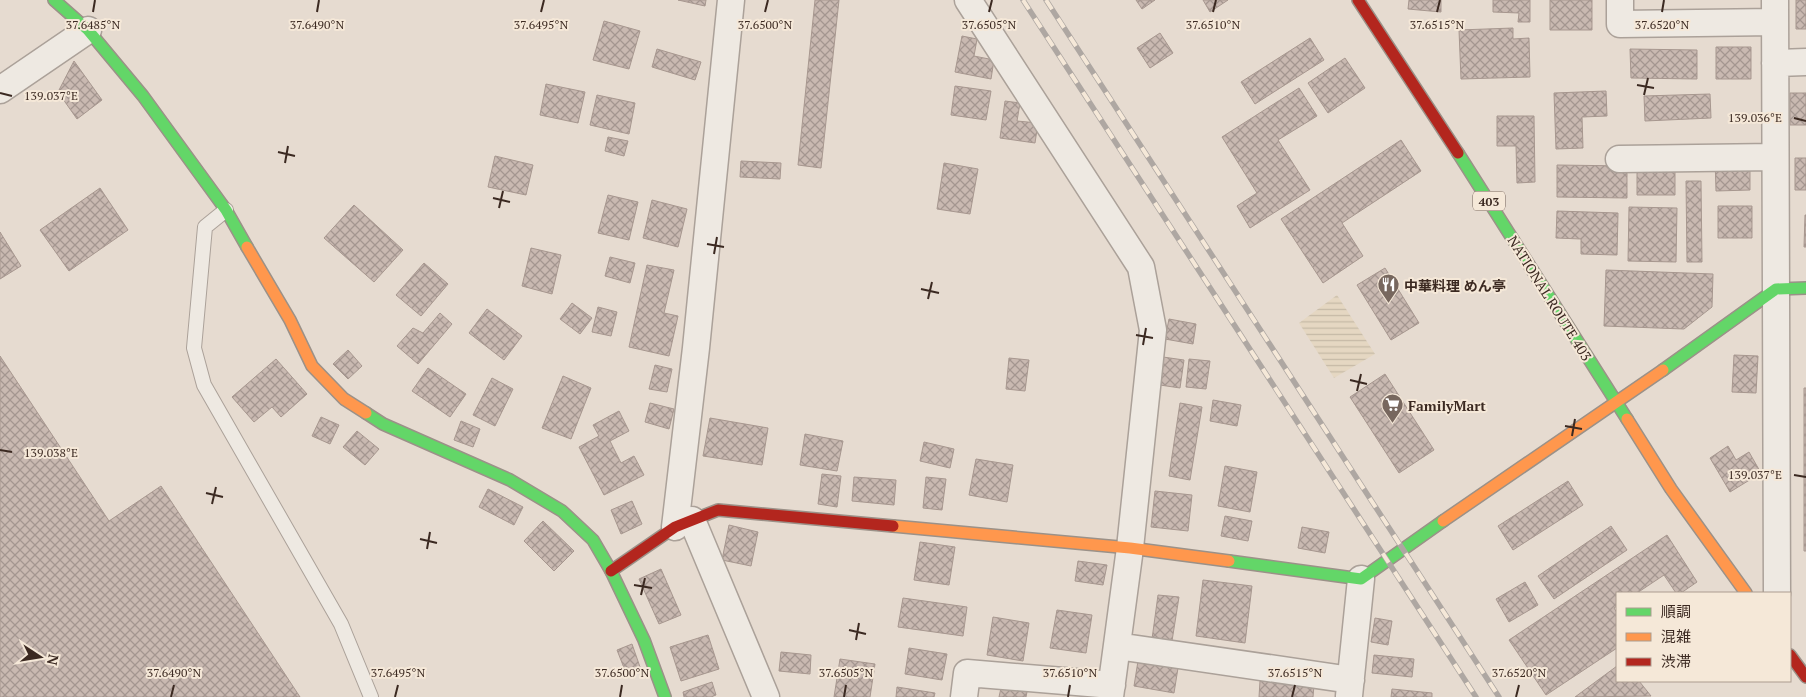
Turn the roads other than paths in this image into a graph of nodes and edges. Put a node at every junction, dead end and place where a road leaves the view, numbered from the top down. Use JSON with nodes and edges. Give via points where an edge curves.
{"nodes":[{"id":1,"x":54,"y":0,"type":"edge"},
{"id":2,"x":731,"y":0,"type":"edge"},
{"id":3,"x":968,"y":0,"type":"edge"},
{"id":4,"x":1358,"y":0,"type":"edge"},
{"id":5,"x":1620,"y":0,"type":"edge"},
{"id":6,"x":1775,"y":11,"type":"edge"},
{"id":7,"x":88,"y":30,"type":"junction"},
{"id":8,"x":1806,"y":62,"type":"edge"},
{"id":9,"x":1775,"y":63,"type":"junction"},
{"id":10,"x":0,"y":90,"type":"edge"},
{"id":11,"x":1775,"y":157,"type":"junction"},
{"id":12,"x":1619,"y":159,"type":"dead end"},
{"id":13,"x":226,"y":210,"type":"junction"},
{"id":14,"x":1806,"y":288,"type":"edge"},
{"id":15,"x":1776,"y":289,"type":"junction"},
{"id":16,"x":1616,"y":403,"type":"junction"},
{"id":17,"x":683,"y":523,"type":"junction"},
{"id":18,"x":1130,"y":548,"type":"junction"},
{"id":19,"x":611,"y":571,"type":"junction"},
{"id":20,"x":1362,"y":579,"type":"junction"},
{"id":21,"x":1745,"y":592,"type":"edge"},
{"id":22,"x":1777,"y":592,"type":"edge"},
{"id":23,"x":1117,"y":646,"type":"junction"},
{"id":24,"x":1791,"y":656,"type":"edge"},
{"id":25,"x":1806,"y":677,"type":"edge"},
{"id":26,"x":1350,"y":688,"type":"edge"},
{"id":27,"x":1111,"y":691,"type":"edge"},
{"id":28,"x":371,"y":697,"type":"edge"},
{"id":29,"x":665,"y":697,"type":"edge"},
{"id":30,"x":766,"y":697,"type":"edge"},
{"id":31,"x":964,"y":697,"type":"edge"}],
"edges":[{"from":1,"to":7,"type":"main road"},
{"from":2,"to":17,"type":"street","via":[[696,348]]},
{"from":3,"to":18,"type":"street","via":[[1141,267],[1153,330]]},
{"from":4,"to":16,"type":"main road","name":"NATIONAL ROUTE 403","number":"403"},
{"from":5,"to":6,"type":"street","via":[[1620,24]]},
{"from":6,"to":9,"type":"street"},
{"from":7,"to":10,"type":"street"},
{"from":7,"to":13,"type":"main road","via":[[143,96]]},
{"from":8,"to":9,"type":"street"},
{"from":9,"to":11,"type":"street"},
{"from":11,"to":12,"type":"street"},
{"from":11,"to":15,"type":"street"},
{"from":13,"to":19,"type":"main road","via":[[290,320],[312,366],[344,399],[383,424],[510,480],[562,511],[593,540]]},
{"from":13,"to":28,"type":"lane","via":[[205,227],[194,348],[204,385],[340,624]]},
{"from":14,"to":15,"type":"main road"},
{"from":15,"to":16,"type":"main road"},
{"from":15,"to":22,"type":"street"},
{"from":16,"to":20,"type":"main road"},
{"from":16,"to":21,"type":"main road","name":"NATIONAL ROUTE 403","number":"403"},
{"from":17,"to":18,"type":"main road","via":[[718,510]]},
{"from":17,"to":19,"type":"main road"},
{"from":17,"to":30,"type":"street"},
{"from":18,"to":20,"type":"main road"},
{"from":18,"to":23,"type":"street"},
{"from":19,"to":29,"type":"main road","via":[[644,640]]},
{"from":20,"to":26,"type":"street"},
{"from":23,"to":26,"type":"street"},
{"from":23,"to":27,"type":"street"},
{"from":24,"to":25,"type":"main road"},
{"from":27,"to":31,"type":"street","via":[[967,673]]}]}
